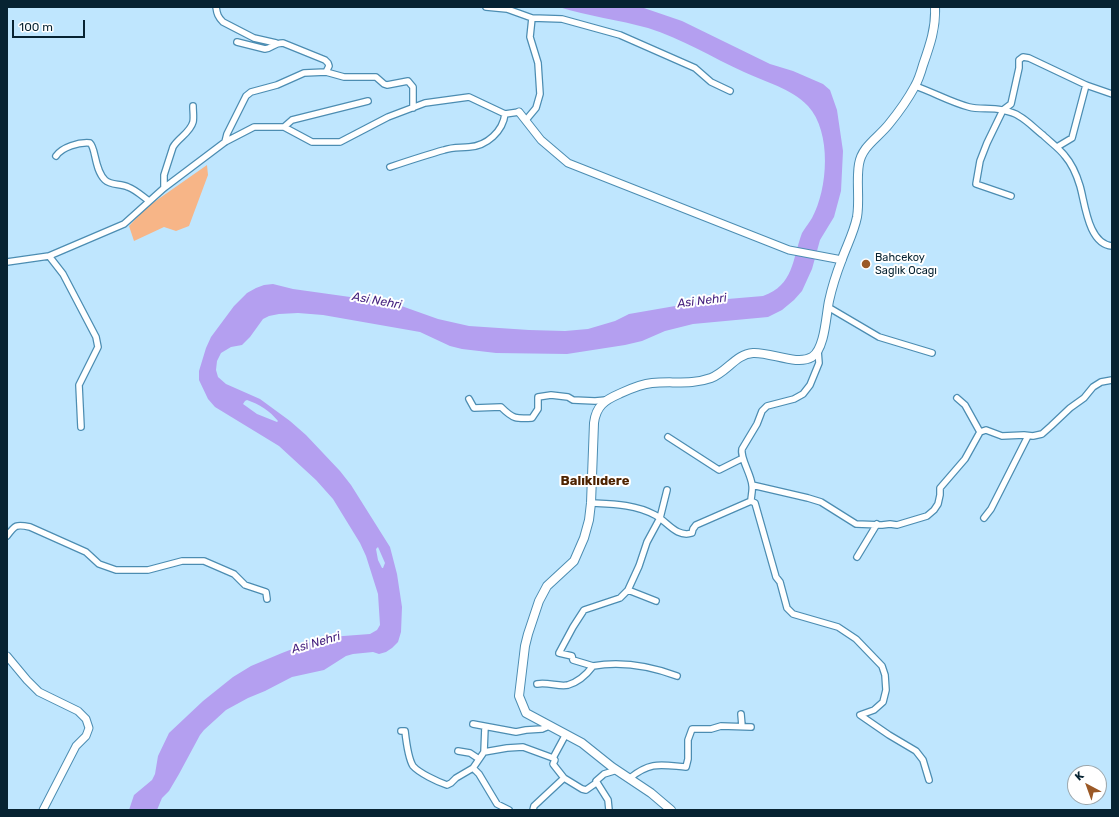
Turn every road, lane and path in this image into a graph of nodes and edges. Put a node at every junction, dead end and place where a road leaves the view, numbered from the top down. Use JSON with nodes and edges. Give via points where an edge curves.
{"nodes":[{"id":1,"x":216,"y":7,"type":"edge"},
{"id":2,"x":486,"y":7,"type":"edge"},
{"id":3,"x":935,"y":7,"type":"edge"},
{"id":4,"x":532,"y":18,"type":"junction"},
{"id":5,"x":237,"y":42,"type":"dead end"},
{"id":6,"x":276,"y":43,"type":"junction"},
{"id":7,"x":326,"y":72,"type":"junction"},
{"id":8,"x":1086,"y":85,"type":"junction"},
{"id":9,"x":915,"y":86,"type":"junction"},
{"id":10,"x":730,"y":91,"type":"dead end"},
{"id":11,"x":1112,"y":94,"type":"edge"},
{"id":12,"x":368,"y":101,"type":"dead end"},
{"id":13,"x":193,"y":106,"type":"dead end"},
{"id":14,"x":413,"y":108,"type":"junction"},
{"id":15,"x":1003,"y":110,"type":"junction"},
{"id":16,"x":519,"y":112,"type":"joint"},
{"id":17,"x":504,"y":114,"type":"junction"},
{"id":18,"x":526,"y":120,"type":"junction"},
{"id":19,"x":284,"y":127,"type":"junction"},
{"id":20,"x":225,"y":142,"type":"junction"},
{"id":21,"x":1057,"y":147,"type":"junction"},
{"id":22,"x":56,"y":156,"type":"dead end"},
{"id":23,"x":390,"y":167,"type":"dead end"},
{"id":24,"x":164,"y":188,"type":"junction"},
{"id":25,"x":1011,"y":196,"type":"dead end"},
{"id":26,"x":149,"y":201,"type":"junction"},
{"id":27,"x":1112,"y":246,"type":"edge"},
{"id":28,"x":49,"y":256,"type":"junction"},
{"id":29,"x":838,"y":259,"type":"junction"},
{"id":30,"x":7,"y":262,"type":"edge"},
{"id":31,"x":828,"y":307,"type":"junction"},
{"id":32,"x":818,"y":350,"type":"junction"},
{"id":33,"x":932,"y":353,"type":"dead end"},
{"id":34,"x":1112,"y":380,"type":"edge"},
{"id":35,"x":957,"y":398,"type":"dead end"},
{"id":36,"x":469,"y":399,"type":"dead end"},
{"id":37,"x":607,"y":400,"type":"junction"},
{"id":38,"x":81,"y":427,"type":"dead end"},
{"id":39,"x":980,"y":432,"type":"junction"},
{"id":40,"x":1028,"y":436,"type":"junction"},
{"id":41,"x":668,"y":437,"type":"dead end"},
{"id":42,"x":743,"y":458,"type":"junction"},
{"id":43,"x":752,"y":485,"type":"junction"},
{"id":44,"x":666,"y":490,"type":"dead end"},
{"id":45,"x":751,"y":501,"type":"junction"},
{"id":46,"x":591,"y":503,"type":"junction"},
{"id":47,"x":660,"y":518,"type":"junction"},
{"id":48,"x":984,"y":518,"type":"dead end"},
{"id":49,"x":877,"y":524,"type":"junction"},
{"id":50,"x":7,"y":536,"type":"edge"},
{"id":51,"x":857,"y":557,"type":"dead end"},
{"id":52,"x":628,"y":590,"type":"junction"},
{"id":53,"x":267,"y":599,"type":"dead end"},
{"id":54,"x":656,"y":601,"type":"dead end"},
{"id":55,"x":7,"y":656,"type":"edge"},
{"id":56,"x":593,"y":666,"type":"junction"},
{"id":57,"x":677,"y":676,"type":"dead end"},
{"id":58,"x":537,"y":684,"type":"dead end"},
{"id":59,"x":741,"y":714,"type":"dead end"},
{"id":60,"x":473,"y":724,"type":"dead end"},
{"id":61,"x":549,"y":726,"type":"junction"},
{"id":62,"x":742,"y":726,"type":"junction"},
{"id":63,"x":485,"y":727,"type":"junction"},
{"id":64,"x":751,"y":727,"type":"dead end"},
{"id":65,"x":401,"y":731,"type":"dead end"},
{"id":66,"x":566,"y":734,"type":"junction"},
{"id":67,"x":458,"y":751,"type":"dead end"},
{"id":68,"x":484,"y":752,"type":"junction"},
{"id":69,"x":553,"y":758,"type":"junction"},
{"id":70,"x":479,"y":759,"type":"junction"},
{"id":71,"x":473,"y":768,"type":"junction"},
{"id":72,"x":617,"y":770,"type":"junction"},
{"id":73,"x":564,"y":778,"type":"junction"},
{"id":74,"x":630,"y":778,"type":"junction"},
{"id":75,"x":929,"y":780,"type":"dead end"},
{"id":76,"x":596,"y":784,"type":"junction"},
{"id":77,"x":43,"y":810,"type":"edge"},
{"id":78,"x":509,"y":810,"type":"edge"},
{"id":79,"x":533,"y":810,"type":"edge"},
{"id":80,"x":609,"y":810,"type":"edge"},
{"id":81,"x":670,"y":810,"type":"edge"}],
"edges":[{"from":1,"to":6,"type":"street","via":[[219,19],[223,22],[254,38]]},
{"from":2,"to":4,"type":"street","via":[[507,9]]},
{"from":3,"to":9,"type":"main road","via":[[932,38]]},
{"from":4,"to":10,"type":"street","via":[[562,19],[620,34],[695,68],[711,82]]},
{"from":4,"to":18,"type":"street","via":[[530,37],[538,63],[540,94],[536,108]]},
{"from":5,"to":6,"type":"street","via":[[265,49]]},
{"from":6,"to":7,"type":"street","via":[[283,43],[325,60],[329,66]]},
{"from":7,"to":14,"type":"street","via":[[344,77],[376,77],[387,85],[408,82],[412,87]]},
{"from":7,"to":20,"type":"street","via":[[304,73],[277,85],[251,92],[246,96]]},
{"from":8,"to":11,"type":"street"},
{"from":8,"to":15,"type":"street","via":[[1023,57],[1019,60],[1011,104]]},
{"from":8,"to":21,"type":"street","via":[[1072,138]]},
{"from":9,"to":15,"type":"street","via":[[973,108]]},
{"from":9,"to":29,"type":"main road","via":[[888,125],[861,156],[855,225]]},
{"from":12,"to":19,"type":"street","via":[[292,120]]},
{"from":13,"to":24,"type":"street","via":[[192,124],[173,147],[164,176]]},
{"from":14,"to":17,"type":"street","via":[[426,103],[469,97]]},
{"from":14,"to":19,"type":"street","via":[[340,142],[312,142]]},
{"from":15,"to":21,"type":"street","via":[[1019,115]]},
{"from":15,"to":25,"type":"street","via":[[980,160],[976,184]]},
{"from":16,"to":17,"type":"street"},
{"from":16,"to":18,"type":"street"},
{"from":17,"to":23,"type":"street","via":[[504,121],[496,134],[478,146],[451,148]]},
{"from":18,"to":29,"type":"street","via":[[541,140],[568,163],[789,250]]},
{"from":19,"to":20,"type":"street","via":[[254,127]]},
{"from":20,"to":24,"type":"street"},
{"from":21,"to":27,"type":"street","via":[[1072,167],[1095,235],[1101,242]]},
{"from":22,"to":26,"type":"street","via":[[68,147],[90,143],[94,149],[96,166],[104,179],[113,184],[129,187]]},
{"from":24,"to":26,"type":"street"},
{"from":26,"to":28,"type":"street","via":[[124,224]]},
{"from":28,"to":30,"type":"street"},
{"from":28,"to":38,"type":"street","via":[[63,274],[96,337],[98,347],[79,386]]},
{"from":29,"to":31,"type":"main road"},
{"from":31,"to":32,"type":"main road"},
{"from":31,"to":33,"type":"street","via":[[879,337]]},
{"from":32,"to":37,"type":"main road","via":[[811,358],[800,360],[762,353],[749,354],[739,358],[710,379],[646,384]]},
{"from":32,"to":42,"type":"street","via":[[820,363],[810,385],[803,394],[794,399],[767,406],[762,411],[742,449]]},
{"from":34,"to":40,"type":"street","via":[[1093,387],[1042,434]]},
{"from":35,"to":39,"type":"street","via":[[965,405]]},
{"from":36,"to":37,"type":"street","via":[[474,408],[501,407],[519,419],[532,418],[538,408],[538,397],[551,395],[573,400]]},
{"from":37,"to":46,"type":"main road","via":[[598,408],[595,416]]},
{"from":39,"to":40,"type":"street","via":[[986,430],[1002,436]]},
{"from":39,"to":49,"type":"street","via":[[965,459],[940,488],[938,504],[934,510],[927,516],[897,525]]},
{"from":40,"to":48,"type":"street"},
{"from":41,"to":42,"type":"street","via":[[719,470]]},
{"from":42,"to":43,"type":"street"},
{"from":43,"to":45,"type":"street"},
{"from":43,"to":49,"type":"street","via":[[821,502],[856,524]]},
{"from":44,"to":47,"type":"street"},
{"from":45,"to":47,"type":"street","via":[[696,525],[688,534],[674,530]]},
{"from":45,"to":75,"type":"street","via":[[758,510],[787,608],[793,614],[838,627],[856,639],[882,666],[886,690],[883,702],[874,710],[860,715],[916,751],[923,760]]},
{"from":46,"to":47,"type":"street","via":[[630,506]]},
{"from":46,"to":61,"type":"main road","via":[[584,538],[574,562],[551,581],[543,593],[525,646],[519,696],[526,713]]},
{"from":47,"to":52,"type":"street","via":[[647,542]]},
{"from":49,"to":51,"type":"street"},
{"from":50,"to":53,"type":"street","via":[[14,527],[30,527],[86,552],[99,564],[116,570],[148,570],[182,561],[204,561],[234,574],[245,585],[266,592]]},
{"from":52,"to":54,"type":"street"},
{"from":52,"to":56,"type":"street","via":[[620,598],[584,610],[559,653]]},
{"from":55,"to":77,"type":"street","via":[[39,692],[78,711],[86,719],[89,728],[86,736],[76,746]]},
{"from":56,"to":57,"type":"street","via":[[622,664]]},
{"from":56,"to":58,"type":"street","via":[[587,674],[568,685]]},
{"from":59,"to":62,"type":"street"},
{"from":60,"to":63,"type":"street"},
{"from":61,"to":63,"type":"street","via":[[516,732]]},
{"from":61,"to":66,"type":"main road"},
{"from":62,"to":64,"type":"street"},
{"from":62,"to":74,"type":"street","via":[[692,729],[688,740],[686,767],[658,764]]},
{"from":63,"to":68,"type":"street"},
{"from":65,"to":71,"type":"street","via":[[405,731],[413,765],[439,782],[447,785]]},
{"from":66,"to":69,"type":"street"},
{"from":66,"to":72,"type":"main road"},
{"from":67,"to":70,"type":"street","via":[[470,753]]},
{"from":68,"to":69,"type":"street","via":[[523,746]]},
{"from":68,"to":70,"type":"street"},
{"from":69,"to":73,"type":"street","via":[[554,764]]},
{"from":70,"to":71,"type":"street"},
{"from":71,"to":78,"type":"street","via":[[497,804]]},
{"from":72,"to":74,"type":"main road"},
{"from":72,"to":76,"type":"street","via":[[604,774]]},
{"from":73,"to":76,"type":"street","via":[[586,790]]},
{"from":73,"to":79,"type":"street","via":[[534,806]]},
{"from":74,"to":81,"type":"main road"},
{"from":76,"to":80,"type":"street","via":[[608,800]]}]}
